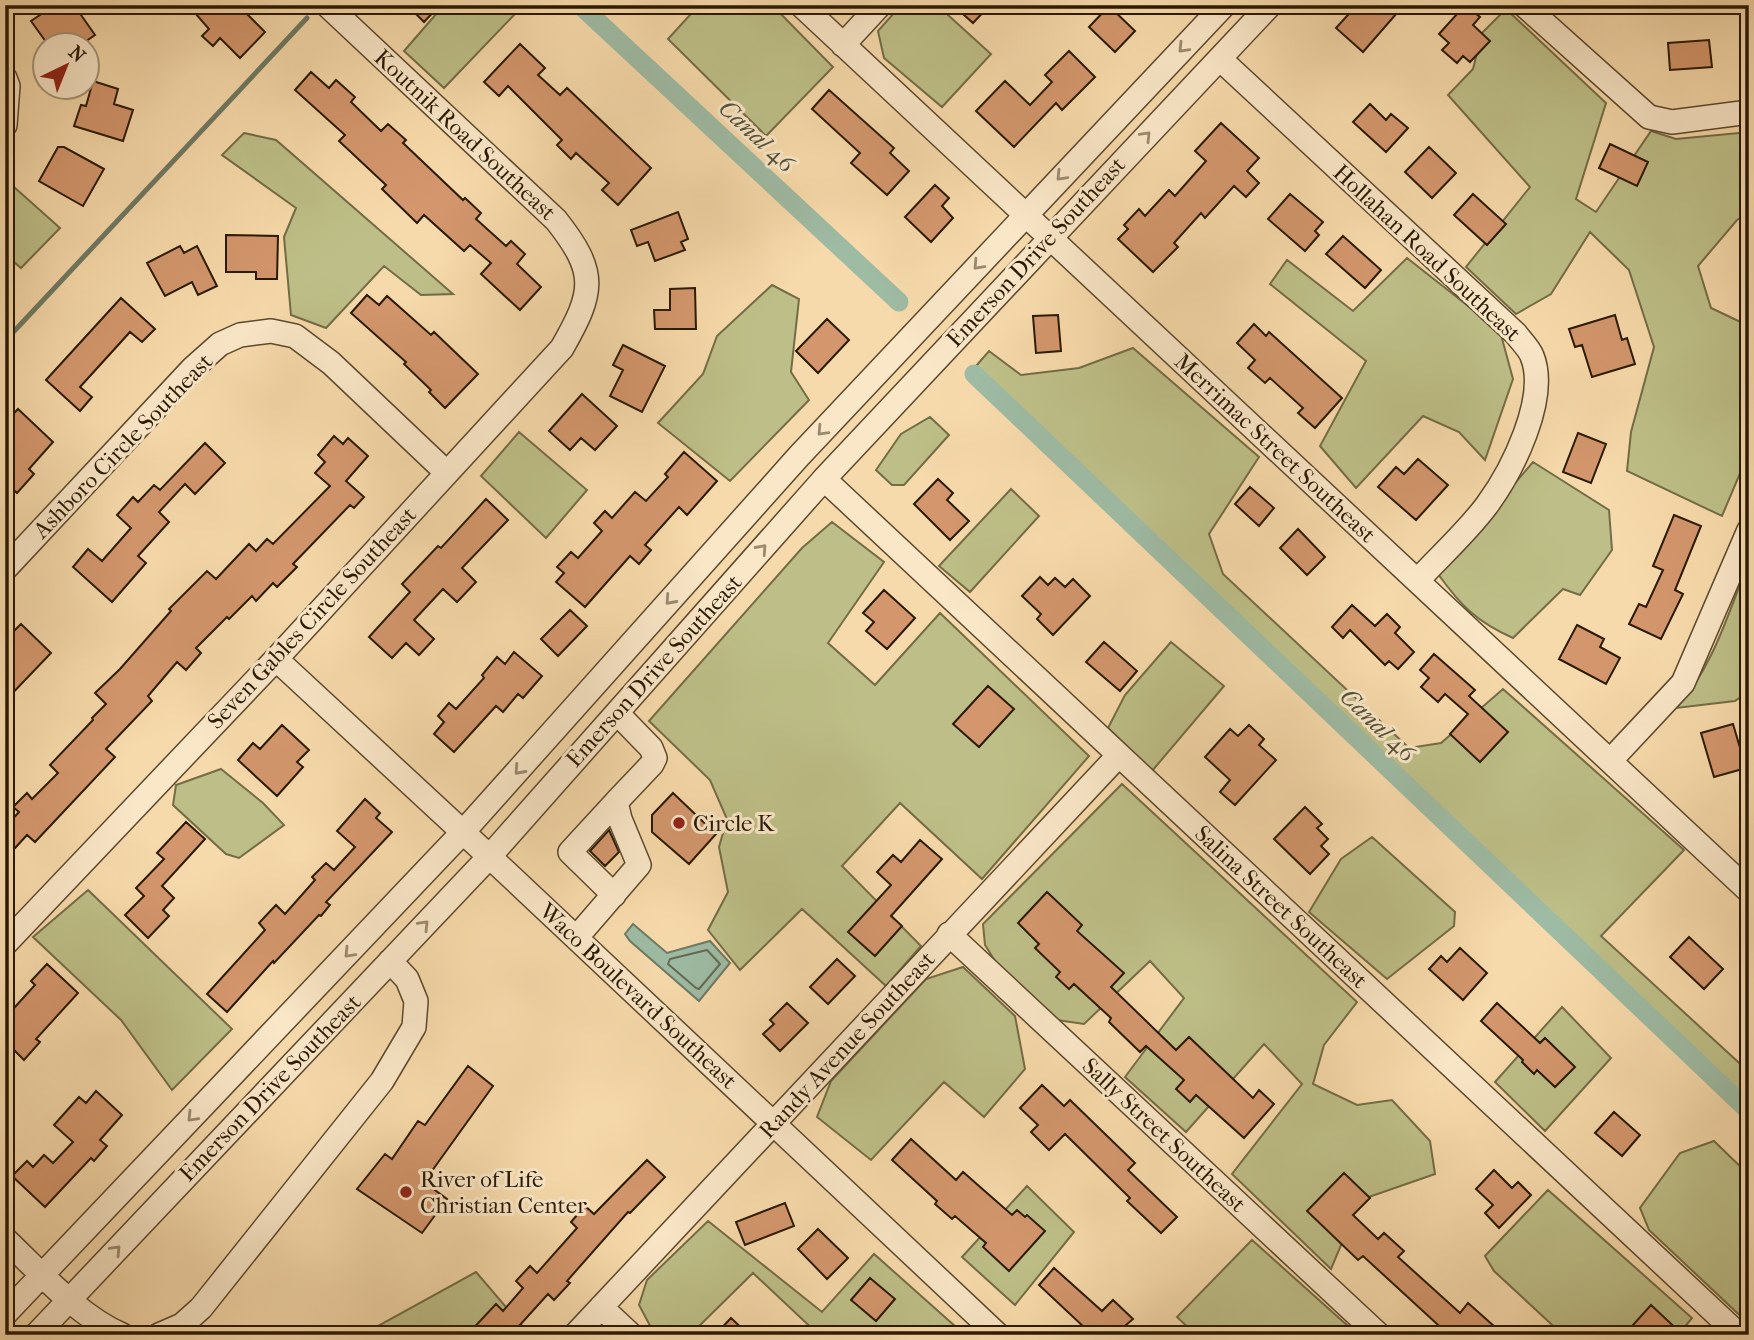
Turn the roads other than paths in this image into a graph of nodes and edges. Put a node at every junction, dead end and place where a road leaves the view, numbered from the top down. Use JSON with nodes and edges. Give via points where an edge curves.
{"nodes":[{"id":1,"x":327,"y":5,"type":"edge"},
{"id":2,"x":801,"y":5,"type":"edge"},
{"id":3,"x":880,"y":5,"type":"edge"},
{"id":4,"x":1224,"y":5,"type":"edge"},
{"id":5,"x":1270,"y":5,"type":"edge"},
{"id":6,"x":1524,"y":5,"type":"edge"},
{"id":7,"x":843,"y":44,"type":"junction"},
{"id":8,"x":1220,"y":59,"type":"junction"},
{"id":9,"x":5,"y":78,"type":"edge"},
{"id":10,"x":1749,"y":112,"type":"edge"},
{"id":11,"x":5,"y":125,"type":"edge"},
{"id":12,"x":1024,"y":215,"type":"junction"},
{"id":13,"x":1049,"y":238,"type":"junction"},
{"id":14,"x":588,"y":275,"type":"joint"},
{"id":15,"x":447,"y":472,"type":"junction"},
{"id":16,"x":824,"y":479,"type":"junction"},
{"id":17,"x":1749,"y":530,"type":"edge"},
{"id":18,"x":5,"y":569,"type":"edge"},
{"id":19,"x":1418,"y":580,"type":"junction"},
{"id":20,"x":276,"y":659,"type":"junction"},
{"id":21,"x":617,"y":713,"type":"junction"},
{"id":22,"x":1119,"y":755,"type":"junction"},
{"id":23,"x":1610,"y":761,"type":"junction"},
{"id":24,"x":616,"y":802,"type":"junction"},
{"id":25,"x":463,"y":832,"type":"junction"},
{"id":26,"x":490,"y":856,"type":"junction"},
{"id":27,"x":1749,"y":891,"type":"edge"},
{"id":28,"x":614,"y":895,"type":"junction"},
{"id":29,"x":949,"y":934,"type":"junction"},
{"id":30,"x":576,"y":938,"type":"junction"},
{"id":31,"x":5,"y":944,"type":"edge"},
{"id":32,"x":390,"y":961,"type":"junction"},
{"id":33,"x":774,"y":1125,"type":"junction"},
{"id":34,"x":5,"y":1239,"type":"edge"},
{"id":35,"x":43,"y":1274,"type":"junction"},
{"id":36,"x":69,"y":1299,"type":"junction"},
{"id":37,"x":601,"y":1307,"type":"junction"},
{"id":38,"x":5,"y":1314,"type":"edge"},
{"id":39,"x":36,"y":1335,"type":"edge"},
{"id":40,"x":122,"y":1335,"type":"edge"},
{"id":41,"x":159,"y":1335,"type":"edge"},
{"id":42,"x":575,"y":1335,"type":"edge"},
{"id":43,"x":631,"y":1335,"type":"edge"},
{"id":44,"x":998,"y":1335,"type":"edge"},
{"id":45,"x":1379,"y":1335,"type":"edge"},
{"id":46,"x":1739,"y":1335,"type":"edge"}],
"edges":[{"from":1,"to":14,"type":"street","name":"Koutnik Road Southeast","via":[[556,220],[574,243]]},
{"from":2,"to":7,"type":"street","name":"Merrimac Street Southeast"},
{"from":3,"to":7,"type":"street"},
{"from":4,"to":12,"type":"street","name":"Emerson Drive Southeast","one_way":true},
{"from":5,"to":8,"type":"street","name":"Emerson Drive Southeast"},
{"from":6,"to":10,"type":"street","via":[[1649,117],[1672,122]]},
{"from":7,"to":12,"type":"street","name":"Merrimac Street Southeast"},
{"from":13,"to":8,"type":"street","name":"Emerson Drive Southeast","one_way":true},
{"from":8,"to":19,"type":"street","name":"Hollahan Road Southeast","via":[[1531,353],[1537,373],[1536,399],[1503,479],[1486,506]]},
{"from":9,"to":11,"type":"street"},
{"from":12,"to":13,"type":"street","name":"Merrimac Street Southeast"},
{"from":12,"to":25,"type":"street","name":"Emerson Drive Southeast","one_way":true,"via":[[799,456]]},
{"from":13,"to":16,"type":"street","name":"Emerson Drive Southeast"},
{"from":13,"to":19,"type":"street","name":"Merrimac Street Southeast"},
{"from":14,"to":15,"type":"street","name":"Seven Gables Circle Southeast","via":[[582,312],[562,348]]},
{"from":15,"to":18,"type":"street","name":"Ashboro Circle Southeast","via":[[331,363],[295,336],[271,331],[240,335],[220,344],[193,368]]},
{"from":15,"to":20,"type":"street","name":"Seven Gables Circle Southeast"},
{"from":21,"to":16,"type":"street","name":"Emerson Drive Southeast","one_way":true},
{"from":16,"to":22,"type":"street","name":"Salina Street Southeast"},
{"from":17,"to":23,"type":"street","via":[[1683,683]]},
{"from":19,"to":23,"type":"street","name":"Merrimac Street Southeast"},
{"from":20,"to":25,"type":"street","name":"Waco Boulevard Southeast"},
{"from":20,"to":31,"type":"street","name":"Seven Gables Circle Southeast"},
{"from":21,"to":24,"type":"street","via":[[655,758]]},
{"from":21,"to":26,"type":"street","name":"Emerson Drive Southeast"},
{"from":22,"to":29,"type":"street","name":"Randy Avenue Southeast"},
{"from":22,"to":46,"type":"street","name":"Salina Street Southeast"},
{"from":23,"to":27,"type":"street","name":"Merrimac Street Southeast"},
{"from":24,"to":28,"type":"street","via":[[639,865]]},
{"from":24,"to":28,"type":"street","via":[[570,852]]},
{"from":25,"to":26,"type":"street","name":"Waco Boulevard Southeast"},
{"from":25,"to":35,"type":"street","name":"Emerson Drive Southeast","one_way":true},
{"from":26,"to":30,"type":"street","name":"Waco Boulevard Southeast"},
{"from":32,"to":26,"type":"street","name":"Emerson Drive Southeast","one_way":true},
{"from":28,"to":30,"type":"street"},
{"from":29,"to":33,"type":"street","name":"Randy Avenue Southeast"},
{"from":29,"to":45,"type":"street","name":"Sally Street Southeast"},
{"from":30,"to":33,"type":"street","name":"Waco Boulevard Southeast"},
{"from":36,"to":32,"type":"street","name":"Emerson Drive Southeast","one_way":true},
{"from":32,"to":41,"type":"street","via":[[407,979],[416,1001],[414,1027],[382,1081],[201,1308],[182,1325]]},
{"from":33,"to":37,"type":"street","name":"Randy Avenue Southeast"},
{"from":33,"to":44,"type":"street","name":"Waco Boulevard Southeast"},
{"from":34,"to":35,"type":"street"},
{"from":35,"to":36,"type":"street"},
{"from":35,"to":38,"type":"street","name":"Emerson Drive Southeast"},
{"from":36,"to":39,"type":"street","name":"Emerson Drive Southeast"},
{"from":36,"to":40,"type":"street"},
{"from":37,"to":42,"type":"street","name":"Randy Avenue Southeast"},
{"from":37,"to":43,"type":"street"}]}
